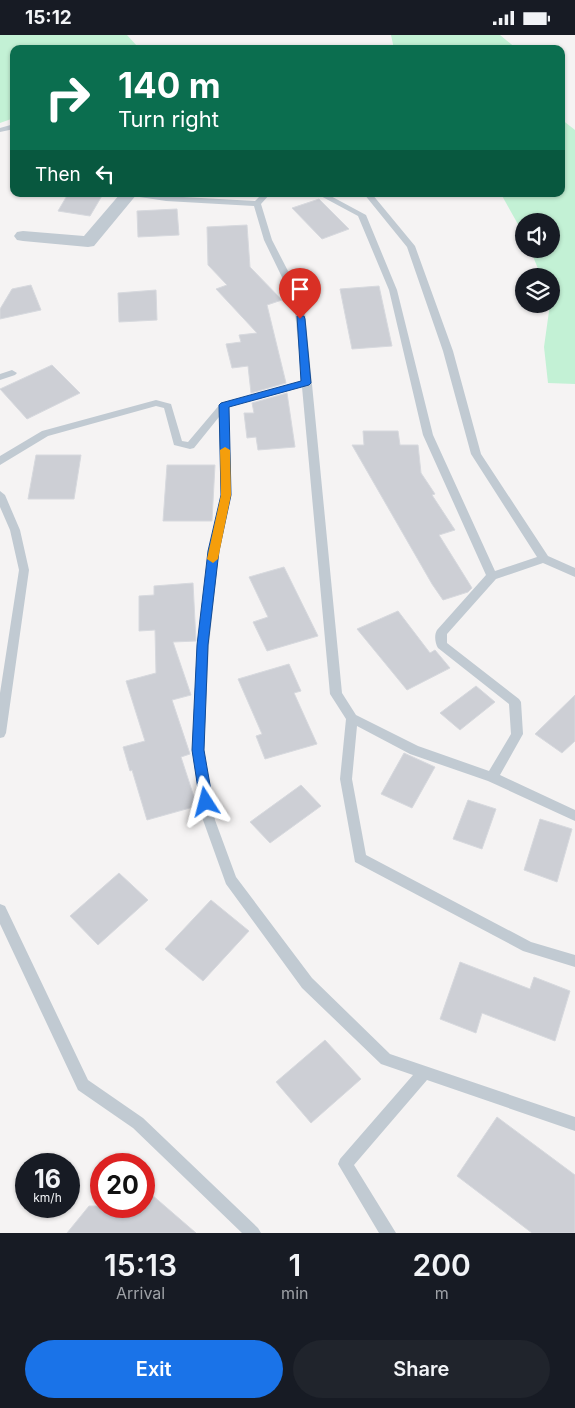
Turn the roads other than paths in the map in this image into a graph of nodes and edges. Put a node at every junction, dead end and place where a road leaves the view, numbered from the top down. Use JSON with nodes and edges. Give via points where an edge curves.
{"nodes":[{"id":1,"x":126,"y":197,"type":"edge"},
{"id":2,"x":153,"y":197,"type":"edge"},
{"id":3,"x":264,"y":197,"type":"edge"},
{"id":4,"x":327,"y":197,"type":"edge"},
{"id":5,"x":370,"y":197,"type":"edge"},
{"id":6,"x":258,"y":205,"type":"junction"},
{"id":7,"x":24,"y":236,"type":"dead end"},
{"id":8,"x":12,"y":373,"type":"dead end"},
{"id":9,"x":0,"y":377,"type":"edge"},
{"id":10,"x":306,"y":383,"type":"junction"},
{"id":11,"x":224,"y":405,"type":"junction"},
{"id":12,"x":0,"y":461,"type":"edge"},
{"id":13,"x":0,"y":495,"type":"edge"},
{"id":14,"x":544,"y":559,"type":"junction"},
{"id":15,"x":575,"y":573,"type":"edge"},
{"id":16,"x":492,"y":576,"type":"junction"},
{"id":17,"x":352,"y":718,"type":"junction"},
{"id":18,"x":0,"y":733,"type":"edge"},
{"id":19,"x":492,"y":777,"type":"junction"},
{"id":20,"x":575,"y":816,"type":"edge"},
{"id":21,"x":0,"y":910,"type":"edge"},
{"id":22,"x":575,"y":961,"type":"edge"},
{"id":23,"x":425,"y":1072,"type":"junction"},
{"id":24,"x":575,"y":1124,"type":"edge"},
{"id":25,"x":254,"y":1233,"type":"edge"},
{"id":26,"x":388,"y":1233,"type":"edge"}],
"edges":[{"from":1,"to":7,"type":"street","via":[[88,242]]},
{"from":2,"to":6,"type":"lane"},
{"from":3,"to":6,"type":"lane"},
{"from":4,"to":16,"type":"lane","via":[[362,215],[393,290],[428,435]]},
{"from":5,"to":14,"type":"lane","via":[[411,246],[448,351],[476,454]]},
{"from":6,"to":10,"type":"lane","via":[[268,240],[299,302]]},
{"from":8,"to":9,"type":"lane"},
{"from":10,"to":11,"type":"lane"},
{"from":10,"to":17,"type":"lane","via":[[336,694]]},
{"from":11,"to":12,"type":"lane","via":[[190,446],[178,443],[168,406],[156,403],[46,433]]},
{"from":11,"to":23,"type":"lane","via":[[226,495],[214,551],[203,645],[198,750],[209,820],[232,880],[307,983],[386,1059]]},
{"from":13,"to":18,"type":"lane","via":[[16,530],[24,570]]},
{"from":14,"to":15,"type":"lane"},
{"from":14,"to":16,"type":"lane"},
{"from":16,"to":19,"type":"lane","via":[[441,633],[442,645],[515,702],[517,734]]},
{"from":17,"to":19,"type":"lane","via":[[414,750]]},
{"from":17,"to":22,"type":"lane","via":[[346,779],[360,858],[528,947]]},
{"from":19,"to":20,"type":"lane"},
{"from":21,"to":25,"type":"lane","via":[[83,1085],[138,1123]]},
{"from":23,"to":24,"type":"lane"},
{"from":23,"to":26,"type":"lane","via":[[345,1164]]}]}
